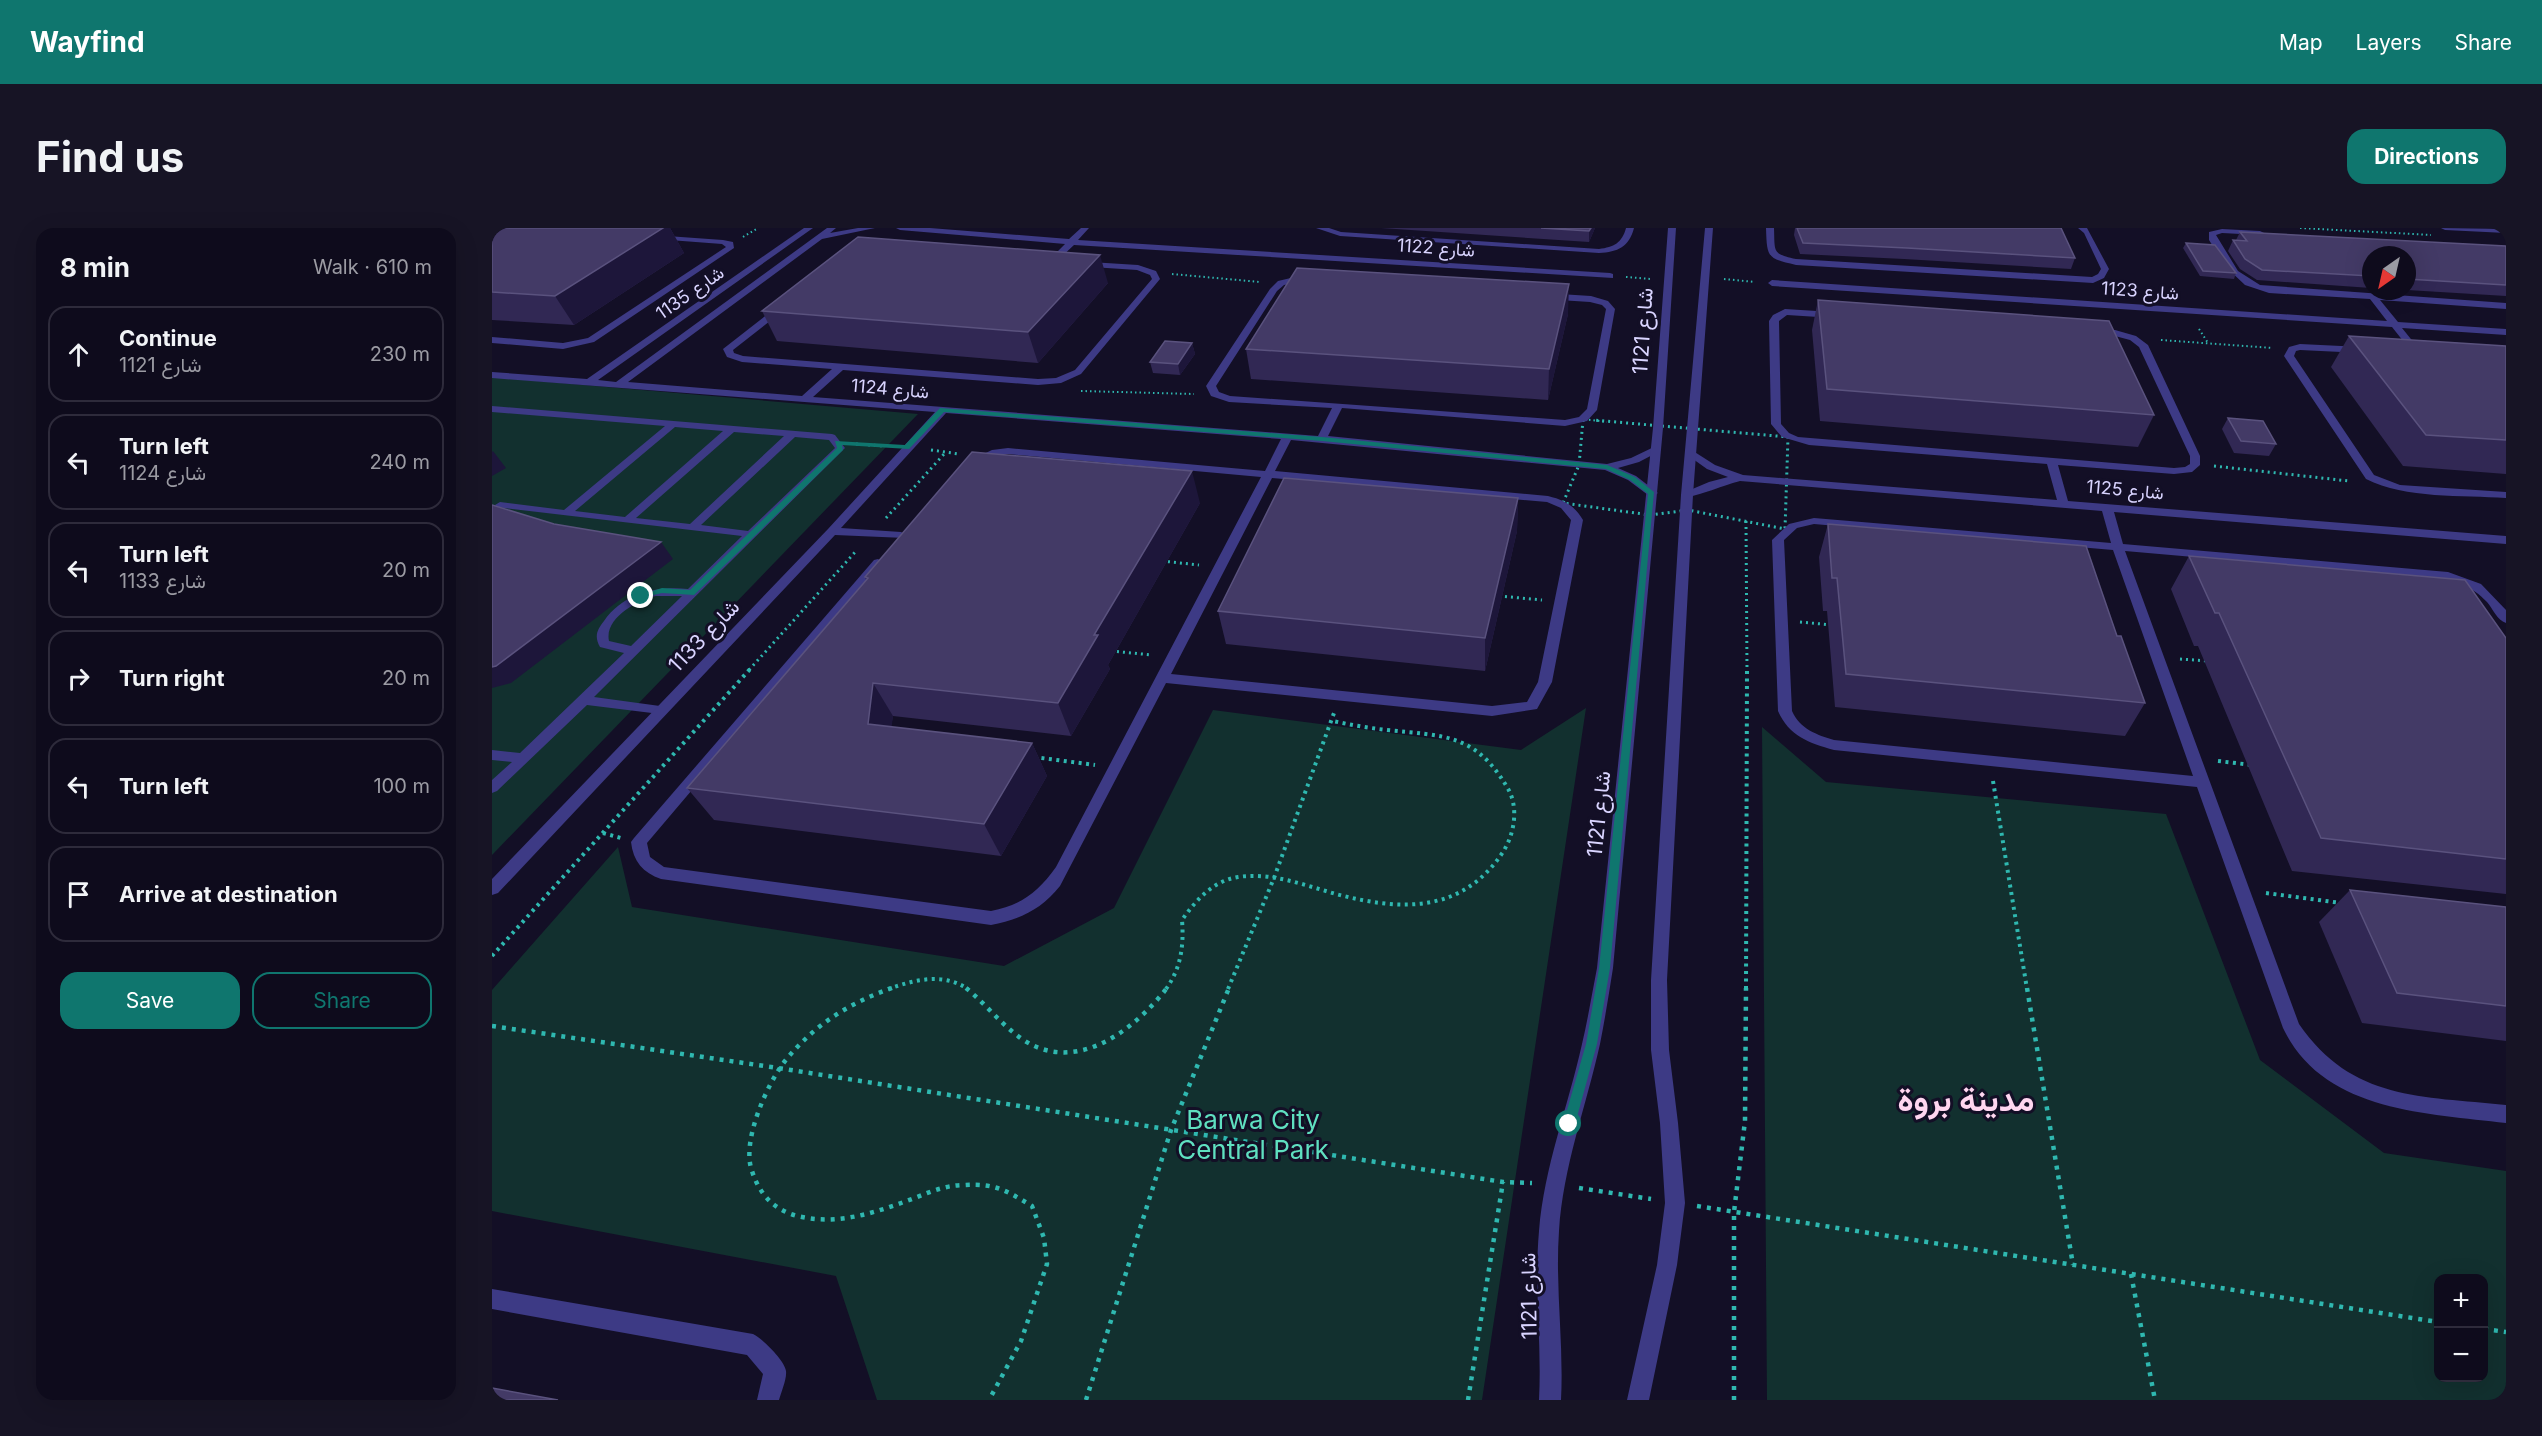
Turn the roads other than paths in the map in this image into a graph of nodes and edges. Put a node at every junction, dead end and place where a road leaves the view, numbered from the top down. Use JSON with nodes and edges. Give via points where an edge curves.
{"nodes":[{"id":1,"x":809,"y":228,"type":"edge"},
{"id":2,"x":832,"y":228,"type":"edge"},
{"id":3,"x":872,"y":228,"type":"edge"},
{"id":4,"x":900,"y":228,"type":"edge"},
{"id":5,"x":1085,"y":228,"type":"edge"},
{"id":6,"x":1320,"y":228,"type":"edge"},
{"id":7,"x":1630,"y":228,"type":"edge"},
{"id":8,"x":1672,"y":228,"type":"edge"},
{"id":9,"x":1709,"y":228,"type":"edge"},
{"id":10,"x":1770,"y":228,"type":"edge"},
{"id":11,"x":2082,"y":228,"type":"edge"},
{"id":12,"x":2445,"y":228,"type":"edge"},
{"id":13,"x":2506,"y":231,"type":"edge"},
{"id":14,"x":794,"y":233,"type":"edge"},
{"id":15,"x":2270,"y":233,"type":"edge"},
{"id":16,"x":650,"y":236,"type":"edge"},
{"id":17,"x":815,"y":240,"type":"junction"},
{"id":18,"x":1072,"y":242,"type":"junction"},
{"id":19,"x":1051,"y":263,"type":"junction"},
{"id":20,"x":1407,"y":263,"type":"junction"},
{"id":21,"x":1610,"y":276,"type":"road end"},
{"id":22,"x":1772,"y":283,"type":"road end"},
{"id":23,"x":2362,"y":296,"type":"edge"},
{"id":24,"x":1994,"y":299,"type":"junction"},
{"id":25,"x":2375,"y":300,"type":"edge"},
{"id":26,"x":2416,"y":300,"type":"edge"},
{"id":27,"x":2506,"y":306,"type":"edge"},
{"id":28,"x":2394,"y":324,"type":"junction"},
{"id":29,"x":2506,"y":332,"type":"edge"},
{"id":30,"x":492,"y":340,"type":"edge"},
{"id":31,"x":2374,"y":351,"type":"edge"},
{"id":32,"x":2418,"y":354,"type":"edge"},
{"id":33,"x":840,"y":367,"type":"junction"},
{"id":34,"x":492,"y":375,"type":"edge"},
{"id":35,"x":588,"y":383,"type":"junction"},
{"id":36,"x":618,"y":385,"type":"junction"},
{"id":37,"x":804,"y":399,"type":"junction"},
{"id":38,"x":1338,"y":405,"type":"junction"},
{"id":39,"x":492,"y":410,"type":"edge"},
{"id":40,"x":943,"y":410,"type":"junction"},
{"id":41,"x":671,"y":426,"type":"junction"},
{"id":42,"x":730,"y":430,"type":"junction"},
{"id":43,"x":792,"y":434,"type":"junction"},
{"id":44,"x":1287,"y":438,"type":"junction"},
{"id":45,"x":1322,"y":439,"type":"junction"},
{"id":46,"x":1656,"y":449,"type":"junction"},
{"id":47,"x":1690,"y":452,"type":"junction"},
{"id":48,"x":2051,"y":460,"type":"junction"},
{"id":49,"x":1607,"y":467,"type":"junction"},
{"id":50,"x":963,"y":468,"type":"edge"},
{"id":51,"x":1270,"y":474,"type":"junction"},
{"id":52,"x":1741,"y":478,"type":"junction"},
{"id":53,"x":1652,"y":493,"type":"junction"},
{"id":54,"x":1687,"y":495,"type":"junction"},
{"id":55,"x":2506,"y":495,"type":"edge"},
{"id":56,"x":2063,"y":502,"type":"junction"},
{"id":57,"x":501,"y":505,"type":"edge"},
{"id":58,"x":2107,"y":507,"type":"junction"},
{"id":59,"x":566,"y":513,"type":"junction"},
{"id":60,"x":626,"y":520,"type":"junction"},
{"id":61,"x":693,"y":527,"type":"junction"},
{"id":62,"x":832,"y":531,"type":"junction"},
{"id":63,"x":750,"y":534,"type":"junction"},
{"id":64,"x":2506,"y":540,"type":"edge"},
{"id":65,"x":2118,"y":548,"type":"junction"},
{"id":66,"x":692,"y":593,"type":"junction"},
{"id":67,"x":2506,"y":619,"type":"edge"},
{"id":68,"x":634,"y":651,"type":"junction"},
{"id":69,"x":1162,"y":678,"type":"junction"},
{"id":70,"x":584,"y":700,"type":"junction"},
{"id":71,"x":660,"y":710,"type":"junction"},
{"id":72,"x":492,"y":755,"type":"edge"},
{"id":73,"x":523,"y":758,"type":"junction"},
{"id":74,"x":2202,"y":782,"type":"junction"},
{"id":75,"x":492,"y":788,"type":"edge"},
{"id":76,"x":492,"y":889,"type":"edge"},
{"id":77,"x":2506,"y":1114,"type":"edge"},
{"id":78,"x":492,"y":1299,"type":"edge"},
{"id":79,"x":768,"y":1400,"type":"edge"},
{"id":80,"x":1550,"y":1400,"type":"edge"},
{"id":81,"x":1638,"y":1400,"type":"edge"}],
"edges":[{"from":1,"to":14,"type":"street","name":"شارع 1135"},
{"from":2,"to":17,"type":"street","name":"شارع 1135"},
{"from":3,"to":17,"type":"street"},
{"from":4,"to":18,"type":"street","name":"شارع 1122"},
{"from":5,"to":18,"type":"street"},
{"from":6,"to":20,"type":"street"},
{"from":7,"to":20,"type":"street","via":[[1621,247],[1599,251]]},
{"from":8,"to":46,"type":"street","name":"شارع 1121"},
{"from":9,"to":47,"type":"street"},
{"from":10,"to":24,"type":"street","via":[[1774,257]]},
{"from":11,"to":24,"type":"street","via":[[2088,232],[2105,269],[2101,276]]},
{"from":12,"to":13,"type":"street"},
{"from":14,"to":35,"type":"street","name":"شارع 1135"},
{"from":15,"to":23,"type":"street","via":[[2212,234],[2239,279],[2250,286]]},
{"from":16,"to":30,"type":"street","via":[[723,242],[730,244],[730,248],[591,340],[563,346]]},
{"from":17,"to":36,"type":"street","name":"شارع 1135"},
{"from":18,"to":19,"type":"street"},
{"from":18,"to":20,"type":"street","name":"شارع 1122"},
{"from":19,"to":33,"type":"street","via":[[1138,268],[1153,273],[1156,279],[1078,372],[1058,381],[1038,382]]},
{"from":19,"to":33,"type":"street","via":[[876,251],[858,254],[845,258],[728,348],[730,355],[742,359]]},
{"from":20,"to":21,"type":"street","name":"شارع 1122"},
{"from":20,"to":38,"type":"street","via":[[1281,283],[1211,386],[1215,394],[1229,399]]},
{"from":20,"to":38,"type":"street","via":[[1605,303],[1611,309],[1592,410],[1583,420],[1565,423]]},
{"from":22,"to":24,"type":"street","name":"شارع 1123"},
{"from":24,"to":28,"type":"street","name":"شارع 1123"},
{"from":24,"to":48,"type":"street","via":[[2133,338],[2143,345],[2195,456],[2195,465],[2181,471]]},
{"from":24,"to":48,"type":"street","via":[[1780,314],[1774,321],[1777,427],[1793,439],[1809,442]]},
{"from":25,"to":28,"type":"street"},
{"from":26,"to":27,"type":"street"},
{"from":28,"to":29,"type":"street","name":"شارع 1123"},
{"from":28,"to":32,"type":"street"},
{"from":31,"to":55,"type":"street","via":[[2309,346],[2292,349],[2289,359],[2365,471],[2384,484],[2409,489]]},
{"from":33,"to":37,"type":"street"},
{"from":34,"to":35,"type":"street","name":"شارع 1124"},
{"from":35,"to":36,"type":"street","name":"شارع 1124"},
{"from":36,"to":37,"type":"street","name":"شارع 1124"},
{"from":37,"to":40,"type":"street","name":"شارع 1124"},
{"from":38,"to":45,"type":"street"},
{"from":39,"to":41,"type":"lane"},
{"from":40,"to":44,"type":"street","name":"شارع 1124"},
{"from":40,"to":62,"type":"street","name":"شارع 1133"},
{"from":41,"to":42,"type":"lane"},
{"from":41,"to":59,"type":"lane"},
{"from":42,"to":43,"type":"lane"},
{"from":42,"to":60,"type":"lane"},
{"from":43,"to":61,"type":"lane"},
{"from":43,"to":63,"type":"lane","via":[[832,437],[840,448]]},
{"from":44,"to":45,"type":"street","name":"شارع 1124"},
{"from":44,"to":51,"type":"street"},
{"from":45,"to":49,"type":"street","name":"شارع 1124"},
{"from":46,"to":49,"type":"street","name":"شارع 1124","via":[[1635,460]]},
{"from":46,"to":53,"type":"street","name":"شارع 1121"},
{"from":47,"to":52,"type":"street","name":"شارع 1125","via":[[1712,467]]},
{"from":47,"to":54,"type":"street"},
{"from":48,"to":56,"type":"street"},
{"from":49,"to":53,"type":"street","name":"شارع 1124"},
{"from":50,"to":51,"type":"street","via":[[982,457],[1008,451]]},
{"from":51,"to":69,"type":"street"},
{"from":51,"to":69,"type":"street","via":[[1563,503],[1577,520],[1545,682],[1532,706],[1492,711]]},
{"from":52,"to":54,"type":"street","name":"شارع 1125"},
{"from":52,"to":56,"type":"street","name":"شارع 1125"},
{"from":53,"to":80,"type":"street","name":"شارع 1121","via":[[1605,968],[1591,1044],[1555,1184],[1549,1231]]},
{"from":54,"to":81,"type":"street","via":[[1659,980],[1660,1050],[1676,1203]]},
{"from":56,"to":58,"type":"street","name":"شارع 1125"},
{"from":57,"to":59,"type":"lane"},
{"from":58,"to":64,"type":"street","name":"شارع 1125"},
{"from":58,"to":65,"type":"street"},
{"from":59,"to":60,"type":"lane"},
{"from":60,"to":61,"type":"lane"},
{"from":61,"to":63,"type":"lane"},
{"from":62,"to":69,"type":"street","via":[[904,532],[645,834],[639,842],[639,855],[648,866],[662,873],[991,918],[1012,914],[1032,906],[1062,872]]},
{"from":62,"to":71,"type":"street","name":"شارع 1133"},
{"from":63,"to":66,"type":"lane"},
{"from":65,"to":67,"type":"street","via":[[2451,576],[2481,587]]},
{"from":65,"to":74,"type":"street"},
{"from":65,"to":74,"type":"street","via":[[1814,521],[1785,529],[1778,540],[1785,711],[1789,722],[1814,740],[1834,745]]},
{"from":66,"to":68,"type":"lane"},
{"from":66,"to":68,"type":"lane","via":[[651,593],[620,609],[601,640],[611,647]]},
{"from":68,"to":70,"type":"lane"},
{"from":70,"to":71,"type":"lane"},
{"from":70,"to":73,"type":"lane"},
{"from":71,"to":76,"type":"street","name":"شارع 1133"},
{"from":72,"to":73,"type":"lane"},
{"from":73,"to":75,"type":"lane"},
{"from":74,"to":77,"type":"street","via":[[2292,1028],[2308,1052],[2334,1074],[2390,1099]]},
{"from":78,"to":79,"type":"street","via":[[753,1345],[775,1371]]}]}
